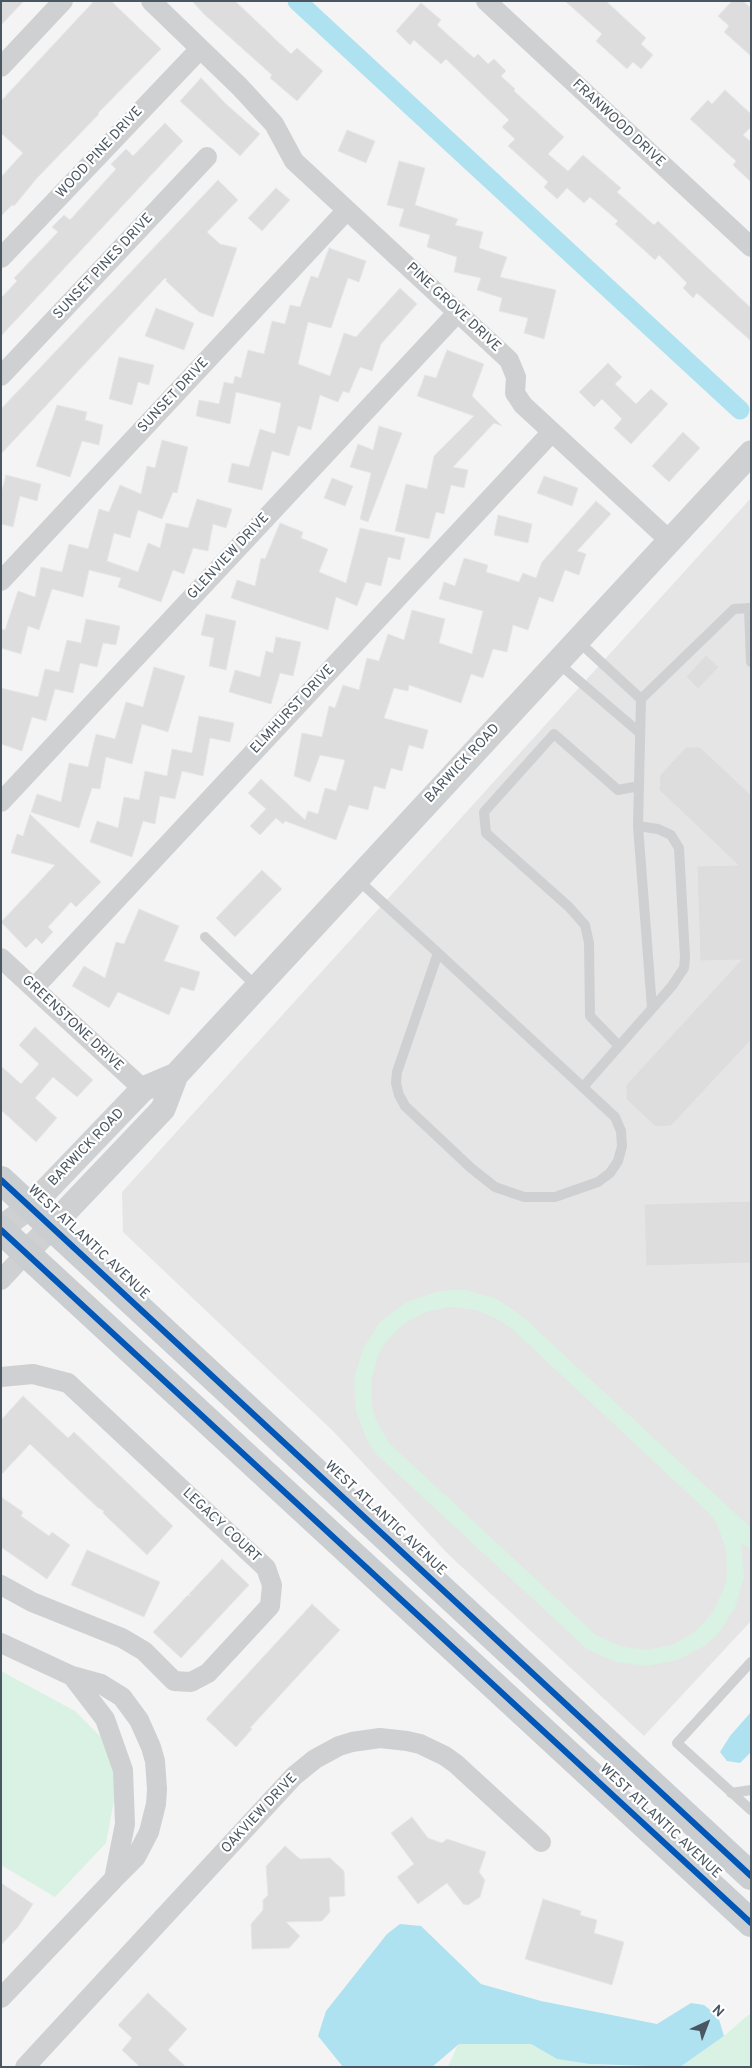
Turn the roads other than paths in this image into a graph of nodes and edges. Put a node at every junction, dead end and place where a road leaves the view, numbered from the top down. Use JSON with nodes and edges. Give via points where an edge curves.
{"nodes":[{"id":1,"x":63,"y":1,"type":"edge"},
{"id":2,"x":151,"y":1,"type":"edge"},
{"id":3,"x":486,"y":1,"type":"edge"},
{"id":4,"x":200,"y":49,"type":"junction"},
{"id":5,"x":1,"y":67,"type":"edge"},
{"id":6,"x":207,"y":157,"type":"dead end"},
{"id":7,"x":347,"y":210,"type":"junction"},
{"id":8,"x":748,"y":240,"type":"edge"},
{"id":9,"x":1,"y":258,"type":"edge"},
{"id":10,"x":458,"y":312,"type":"junction"},
{"id":11,"x":1,"y":376,"type":"edge"},
{"id":12,"x":552,"y":432,"type":"junction"},
{"id":13,"x":751,"y":453,"type":"edge"},
{"id":14,"x":669,"y":540,"type":"junction"},
{"id":15,"x":1,"y":581,"type":"edge"},
{"id":16,"x":750,"y":608,"type":"edge"},
{"id":17,"x":578,"y":640,"type":"junction"},
{"id":18,"x":557,"y":662,"type":"junction"},
{"id":19,"x":751,"y":662,"type":"edge"},
{"id":20,"x":640,"y":699,"type":"junction"},
{"id":21,"x":640,"y":733,"type":"junction"},
{"id":22,"x":639,"y":786,"type":"junction"},
{"id":23,"x":1,"y":802,"type":"edge"},
{"id":24,"x":638,"y":826,"type":"junction"},
{"id":25,"x":357,"y":879,"type":"junction"},
{"id":26,"x":205,"y":937,"type":"dead end"},
{"id":27,"x":438,"y":953,"type":"junction"},
{"id":28,"x":1,"y":958,"type":"edge"},
{"id":29,"x":258,"y":987,"type":"junction"},
{"id":30,"x":34,"y":988,"type":"junction"},
{"id":31,"x":652,"y":1008,"type":"junction"},
{"id":32,"x":619,"y":1046,"type":"junction"},
{"id":33,"x":176,"y":1075,"type":"junction"},
{"id":34,"x":583,"y":1088,"type":"junction"},
{"id":35,"x":143,"y":1089,"type":"junction"},
{"id":36,"x":1,"y":1180,"type":"edge"},
{"id":37,"x":30,"y":1206,"type":"junction"},
{"id":38,"x":52,"y":1226,"type":"junction"},
{"id":39,"x":1,"y":1229,"type":"edge"},
{"id":40,"x":26,"y":1254,"type":"junction"},
{"id":41,"x":1,"y":1280,"type":"edge"},
{"id":42,"x":1,"y":1377,"type":"edge"},
{"id":43,"x":1,"y":1585,"type":"edge"},
{"id":44,"x":1,"y":1643,"type":"edge"},
{"id":45,"x":751,"y":1662,"type":"edge"},
{"id":46,"x":72,"y":1676,"type":"junction"},
{"id":47,"x":751,"y":1790,"type":"edge"},
{"id":48,"x":731,"y":1793,"type":"junction"},
{"id":49,"x":751,"y":1810,"type":"edge"},
{"id":50,"x":541,"y":1842,"type":"dead end"},
{"id":51,"x":749,"y":1870,"type":"edge"},
{"id":52,"x":114,"y":1879,"type":"junction"},
{"id":53,"x":751,"y":1923,"type":"edge"},
{"id":54,"x":1,"y":1998,"type":"edge"},
{"id":55,"x":34,"y":2064,"type":"edge"}],
"edges":[{"from":1,"to":5,"type":"street"},
{"from":2,"to":4,"type":"street"},
{"from":3,"to":8,"type":"street","name":"FRANWOOD DRIVE"},
{"from":4,"to":7,"type":"street","via":[[274,124],[294,161]]},
{"from":4,"to":9,"type":"street","name":"WOOD PINE DRIVE"},
{"from":6,"to":11,"type":"street","name":"SUNSET PINES DRIVE"},
{"from":7,"to":10,"type":"street","name":"PINE GROVE DRIVE"},
{"from":7,"to":15,"type":"street","name":"SUNSET DRIVE"},
{"from":10,"to":12,"type":"street","name":"PINE GROVE DRIVE","via":[[509,360],[516,377],[515,392],[523,405]]},
{"from":10,"to":23,"type":"street","name":"GLENVIEW DRIVE"},
{"from":12,"to":14,"type":"street","name":"PINE GROVE DRIVE"},
{"from":12,"to":30,"type":"street","name":"ELMHURST DRIVE"},
{"from":13,"to":14,"type":"street","name":"BARWICK ROAD"},
{"from":14,"to":17,"type":"street","name":"BARWICK ROAD"},
{"from":16,"to":19,"type":"lane"},
{"from":16,"to":20,"type":"lane","via":[[734,609]]},
{"from":17,"to":18,"type":"street","name":"BARWICK ROAD"},
{"from":17,"to":20,"type":"lane"},
{"from":18,"to":21,"type":"lane"},
{"from":18,"to":25,"type":"street","name":"BARWICK ROAD"},
{"from":20,"to":21,"type":"lane"},
{"from":21,"to":22,"type":"lane"},
{"from":22,"to":24,"type":"lane"},
{"from":22,"to":32,"type":"lane","via":[[618,790],[554,734],[484,812],[486,833],[585,925],[589,943],[590,1016]]},
{"from":24,"to":31,"type":"lane"},
{"from":24,"to":31,"type":"lane","via":[[671,835],[679,848],[684,968]]},
{"from":25,"to":27,"type":"lane"},
{"from":25,"to":29,"type":"street","name":"BARWICK ROAD"},
{"from":26,"to":29,"type":"lane"},
{"from":27,"to":34,"type":"lane"},
{"from":27,"to":34,"type":"lane","via":[[396,1083],[405,1106],[471,1168],[495,1187],[524,1198],[554,1197],[598,1182],[618,1161],[621,1131],[615,1117]]},
{"from":28,"to":30,"type":"street","name":"GREENSTONE DRIVE"},
{"from":29,"to":33,"type":"street","name":"BARWICK ROAD"},
{"from":30,"to":35,"type":"street","name":"GREENSTONE DRIVE"},
{"from":31,"to":32,"type":"lane"},
{"from":32,"to":34,"type":"lane"},
{"from":33,"to":35,"type":"street","name":"BARWICK ROAD"},
{"from":33,"to":38,"type":"street","name":"BARWICK ROAD","via":[[164,1109]]},
{"from":35,"to":37,"type":"street","name":"BARWICK ROAD"},
{"from":36,"to":37,"type":"main road","name":"WEST ATLANTIC AVENUE"},
{"from":37,"to":38,"type":"main road","name":"WEST ATLANTIC AVENUE"},
{"from":37,"to":39,"type":"street","name":"BARWICK ROAD"},
{"from":38,"to":40,"type":"street","name":"BARWICK ROAD"},
{"from":38,"to":51,"type":"main road","name":"WEST ATLANTIC AVENUE"},
{"from":39,"to":40,"type":"main road","name":"WEST ATLANTIC AVENUE"},
{"from":40,"to":41,"type":"street"},
{"from":40,"to":53,"type":"main road","name":"WEST ATLANTIC AVENUE"},
{"from":42,"to":43,"type":"street","name":"LEGACY COURT","via":[[33,1374],[68,1383],[266,1568],[272,1585],[270,1606],[208,1673],[191,1682],[174,1681],[144,1651],[122,1638],[32,1602]]},
{"from":44,"to":46,"type":"street"},
{"from":45,"to":48,"type":"lane","via":[[677,1743]]},
{"from":46,"to":52,"type":"street","via":[[105,1719],[123,1770],[125,1824]]},
{"from":46,"to":52,"type":"street","via":[[101,1684],[122,1697],[139,1720],[155,1761],[157,1797],[149,1832],[136,1857]]},
{"from":47,"to":48,"type":"lane"},
{"from":48,"to":49,"type":"lane"},
{"from":50,"to":55,"type":"street","name":"OAKVIEW DRIVE","via":[[456,1764],[420,1744],[380,1738],[339,1746],[315,1758],[294,1776]]},
{"from":52,"to":54,"type":"street"}]}
